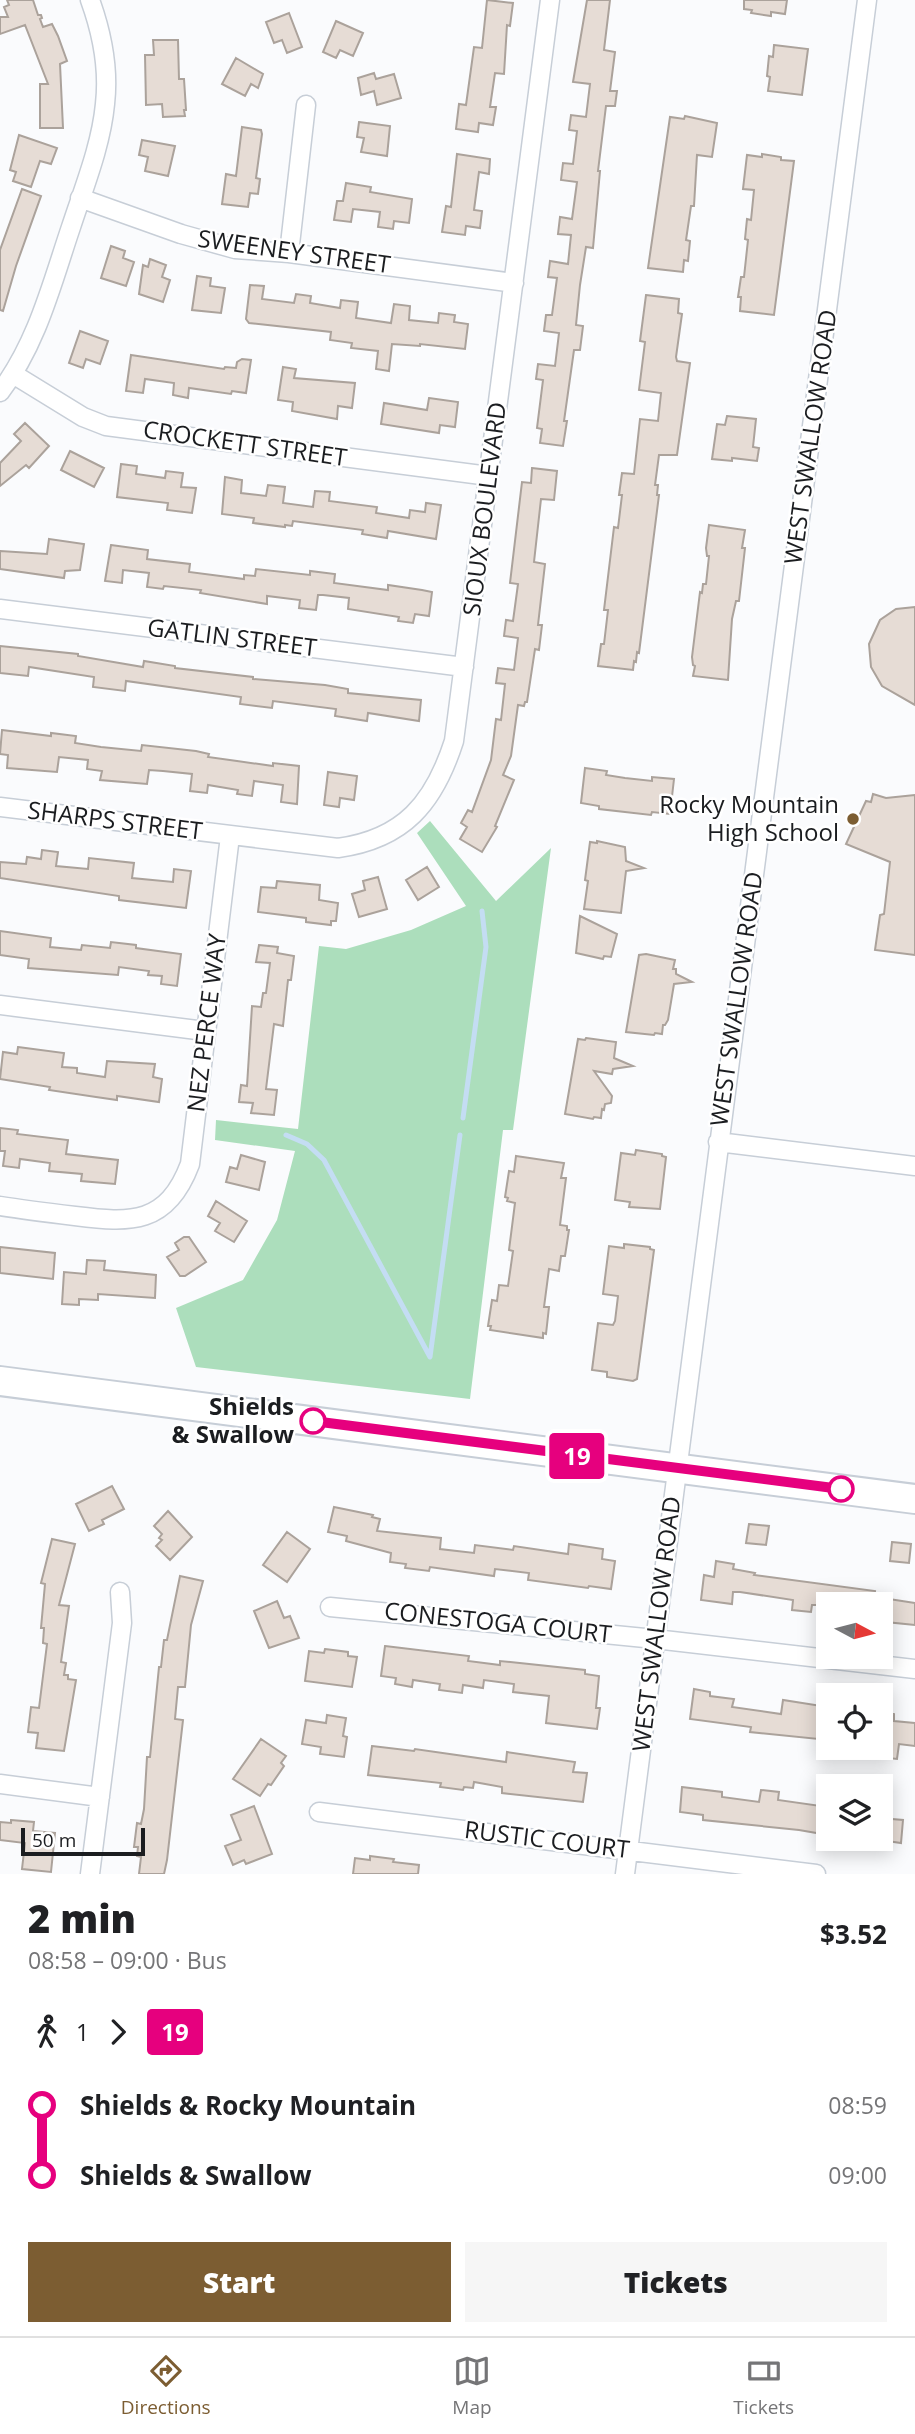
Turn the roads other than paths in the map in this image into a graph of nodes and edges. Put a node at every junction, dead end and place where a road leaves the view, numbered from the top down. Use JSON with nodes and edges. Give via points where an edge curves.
{"nodes":[{"id":1,"x":90,"y":0,"type":"edge"},
{"id":2,"x":550,"y":0,"type":"edge"},
{"id":3,"x":867,"y":0,"type":"edge"},
{"id":4,"x":306,"y":105,"type":"dead end"},
{"id":5,"x":80,"y":198,"type":"junction"},
{"id":6,"x":289,"y":253,"type":"junction"},
{"id":7,"x":514,"y":283,"type":"junction"},
{"id":8,"x":13,"y":374,"type":"junction"},
{"id":9,"x":0,"y":392,"type":"edge"},
{"id":10,"x":489,"y":476,"type":"junction"},
{"id":11,"x":0,"y":609,"type":"edge"},
{"id":12,"x":464,"y":667,"type":"junction"},
{"id":13,"x":0,"y":807,"type":"edge"},
{"id":14,"x":230,"y":836,"type":"junction"},
{"id":15,"x":0,"y":1005,"type":"edge"},
{"id":16,"x":205,"y":1031,"type":"junction"},
{"id":17,"x":718,"y":1142,"type":"junction"},
{"id":18,"x":915,"y":1166,"type":"edge"},
{"id":19,"x":0,"y":1206,"type":"edge"},
{"id":20,"x":0,"y":1381,"type":"edge"},
{"id":21,"x":676,"y":1469,"type":"junction"},
{"id":22,"x":915,"y":1499,"type":"edge"},
{"id":23,"x":120,"y":1592,"type":"dead end"},
{"id":24,"x":330,"y":1606,"type":"dead end"},
{"id":25,"x":655,"y":1639,"type":"junction"},
{"id":26,"x":915,"y":1669,"type":"edge"},
{"id":27,"x":0,"y":1784,"type":"edge"},
{"id":28,"x":100,"y":1797,"type":"junction"},
{"id":29,"x":319,"y":1812,"type":"dead end"},
{"id":30,"x":628,"y":1851,"type":"junction"},
{"id":31,"x":90,"y":1874,"type":"edge"},
{"id":32,"x":625,"y":1874,"type":"edge"},
{"id":33,"x":816,"y":1874,"type":"edge"}],
"edges":[{"from":1,"to":5,"type":"street","via":[[103,45],[106,104],[100,139]]},
{"from":2,"to":7,"type":"street","name":"SIOUX BOULEVARD"},
{"from":3,"to":17,"type":"street","name":"WEST SWALLOW ROAD"},
{"from":4,"to":6,"type":"street"},
{"from":5,"to":6,"type":"street","name":"SWEENEY STREET","via":[[201,241]]},
{"from":5,"to":8,"type":"street","via":[[36,329]]},
{"from":6,"to":7,"type":"street","name":"SWEENEY STREET"},
{"from":7,"to":10,"type":"street","name":"SIOUX BOULEVARD"},
{"from":8,"to":9,"type":"street"},
{"from":8,"to":10,"type":"street","name":"CROCKETT STREET","via":[[83,418],[106,426]]},
{"from":10,"to":12,"type":"street","name":"SIOUX BOULEVARD"},
{"from":11,"to":12,"type":"street","name":"GATLIN STREET"},
{"from":12,"to":14,"type":"street","name":"SIOUX BOULEVARD","via":[[454,741],[444,771],[408,820],[377,839],[338,848]]},
{"from":13,"to":14,"type":"street","name":"SHARPS STREET"},
{"from":14,"to":16,"type":"street","name":"NEZ PERCE WAY"},
{"from":15,"to":16,"type":"street"},
{"from":16,"to":19,"type":"street","name":"NEZ PERCE WAY","via":[[190,1164],[166,1203],[139,1218],[121,1221]]},
{"from":17,"to":18,"type":"street"},
{"from":17,"to":21,"type":"street","name":"WEST SWALLOW ROAD"},
{"from":20,"to":21,"type":"main road"},
{"from":21,"to":22,"type":"main road"},
{"from":21,"to":25,"type":"street","name":"WEST SWALLOW ROAD"},
{"from":23,"to":28,"type":"street","via":[[122,1623]]},
{"from":24,"to":25,"type":"street","name":"CONESTOGA COURT"},
{"from":25,"to":26,"type":"street","name":"CONESTOGA COURT"},
{"from":25,"to":30,"type":"street","name":"WEST SWALLOW ROAD"},
{"from":27,"to":28,"type":"street"},
{"from":28,"to":31,"type":"street"},
{"from":29,"to":30,"type":"street","name":"RUSTIC COURT"},
{"from":30,"to":32,"type":"street","name":"WEST SWALLOW ROAD"},
{"from":30,"to":33,"type":"street","name":"RUSTIC COURT"}]}
